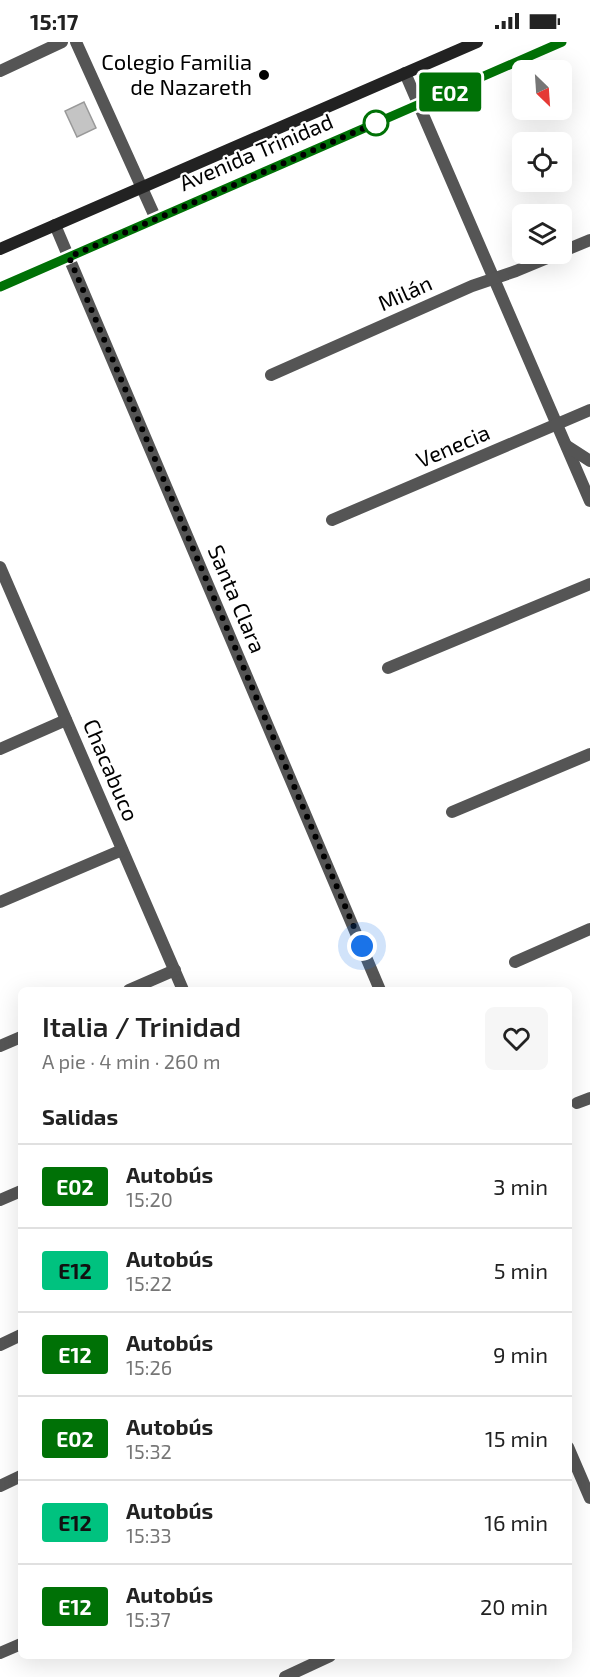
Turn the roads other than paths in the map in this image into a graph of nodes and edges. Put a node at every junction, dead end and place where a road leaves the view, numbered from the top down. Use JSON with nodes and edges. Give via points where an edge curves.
{"nodes":[{"id":1,"x":62,"y":42,"type":"edge"},
{"id":2,"x":76,"y":42,"type":"edge"},
{"id":3,"x":477,"y":42,"type":"edge"},
{"id":4,"x":562,"y":42,"type":"edge"},
{"id":5,"x":0,"y":71,"type":"edge"},
{"id":6,"x":405,"y":73,"type":"junction"},
{"id":7,"x":419,"y":104,"type":"junction"},
{"id":8,"x":142,"y":187,"type":"junction"},
{"id":9,"x":156,"y":219,"type":"junction"},
{"id":10,"x":55,"y":225,"type":"junction"},
{"id":11,"x":590,"y":240,"type":"edge"},
{"id":12,"x":572,"y":248,"type":"edge"},
{"id":13,"x":0,"y":249,"type":"edge"},
{"id":14,"x":69,"y":257,"type":"junction"},
{"id":15,"x":532,"y":264,"type":"edge"},
{"id":16,"x":494,"y":279,"type":"junction"},
{"id":17,"x":0,"y":287,"type":"edge"},
{"id":18,"x":271,"y":375,"type":"dead end"},
{"id":19,"x":590,"y":410,"type":"edge"},
{"id":20,"x":557,"y":424,"type":"junction"},
{"id":21,"x":567,"y":446,"type":"junction"},
{"id":22,"x":590,"y":461,"type":"edge"},
{"id":23,"x":590,"y":501,"type":"edge"},
{"id":24,"x":332,"y":520,"type":"dead end"},
{"id":25,"x":0,"y":567,"type":"edge"},
{"id":26,"x":590,"y":584,"type":"edge"},
{"id":27,"x":5,"y":593,"type":"edge"},
{"id":28,"x":388,"y":668,"type":"dead end"},
{"id":29,"x":66,"y":720,"type":"junction"},
{"id":30,"x":0,"y":749,"type":"edge"},
{"id":31,"x":590,"y":754,"type":"edge"},
{"id":32,"x":452,"y":812,"type":"dead end"},
{"id":33,"x":122,"y":850,"type":"junction"},
{"id":34,"x":0,"y":902,"type":"edge"},
{"id":35,"x":590,"y":929,"type":"edge"},
{"id":36,"x":515,"y":962,"type":"dead end"},
{"id":37,"x":175,"y":970,"type":"junction"},
{"id":38,"x":136,"y":987,"type":"edge"},
{"id":39,"x":182,"y":987,"type":"edge"},
{"id":40,"x":379,"y":987,"type":"edge"},
{"id":41,"x":18,"y":1038,"type":"edge"},
{"id":42,"x":0,"y":1046,"type":"edge"},
{"id":43,"x":590,"y":1098,"type":"edge"},
{"id":44,"x":577,"y":1103,"type":"dead end"},
{"id":45,"x":18,"y":1192,"type":"edge"},
{"id":46,"x":0,"y":1200,"type":"edge"},
{"id":47,"x":18,"y":1336,"type":"edge"},
{"id":48,"x":0,"y":1345,"type":"edge"},
{"id":49,"x":572,"y":1456,"type":"edge"},
{"id":50,"x":18,"y":1477,"type":"edge"},
{"id":51,"x":0,"y":1486,"type":"edge"},
{"id":52,"x":590,"y":1498,"type":"edge"},
{"id":53,"x":18,"y":1645,"type":"edge"},
{"id":54,"x":0,"y":1653,"type":"edge"},
{"id":55,"x":324,"y":1659,"type":"edge"},
{"id":56,"x":285,"y":1677,"type":"edge"}],
"edges":[{"from":1,"to":5,"type":"street"},
{"from":2,"to":8,"type":"street"},
{"from":3,"to":6,"type":"main road","name":"Avenida Trinidad"},
{"from":4,"to":7,"type":"main road","name":"Avenida Trinidad"},
{"from":6,"to":7,"type":"street"},
{"from":6,"to":8,"type":"main road","name":"Avenida Trinidad"},
{"from":7,"to":9,"type":"main road","name":"Avenida Trinidad"},
{"from":7,"to":16,"type":"street"},
{"from":8,"to":9,"type":"street"},
{"from":8,"to":10,"type":"main road","name":"Avenida Trinidad"},
{"from":9,"to":14,"type":"main road","name":"Avenida Trinidad"},
{"from":10,"to":13,"type":"main road","name":"Avenida Trinidad"},
{"from":10,"to":14,"type":"street","name":"Santa Clara"},
{"from":11,"to":12,"type":"street","name":"Milán"},
{"from":14,"to":17,"type":"main road","name":"Avenida Trinidad"},
{"from":14,"to":40,"type":"street","name":"Santa Clara"},
{"from":15,"to":16,"type":"street","name":"Milán"},
{"from":16,"to":18,"type":"street","name":"Milán"},
{"from":16,"to":20,"type":"street"},
{"from":19,"to":20,"type":"street","name":"Venecia"},
{"from":20,"to":21,"type":"street"},
{"from":20,"to":24,"type":"street","name":"Venecia"},
{"from":21,"to":22,"type":"street"},
{"from":21,"to":23,"type":"street"},
{"from":25,"to":27,"type":"street","name":"Chacabuco"},
{"from":26,"to":28,"type":"street"},
{"from":27,"to":29,"type":"street","name":"Chacabuco"},
{"from":29,"to":30,"type":"street"},
{"from":29,"to":33,"type":"street","name":"Chacabuco"},
{"from":31,"to":32,"type":"street"},
{"from":33,"to":34,"type":"street"},
{"from":33,"to":37,"type":"street","name":"Chacabuco"},
{"from":35,"to":36,"type":"street"},
{"from":37,"to":38,"type":"street"},
{"from":37,"to":39,"type":"street","name":"Chacabuco"},
{"from":41,"to":42,"type":"street"},
{"from":43,"to":44,"type":"street"},
{"from":45,"to":46,"type":"street"},
{"from":47,"to":48,"type":"street"},
{"from":49,"to":52,"type":"street"},
{"from":50,"to":51,"type":"street"},
{"from":53,"to":54,"type":"street"},
{"from":55,"to":56,"type":"street"}]}
